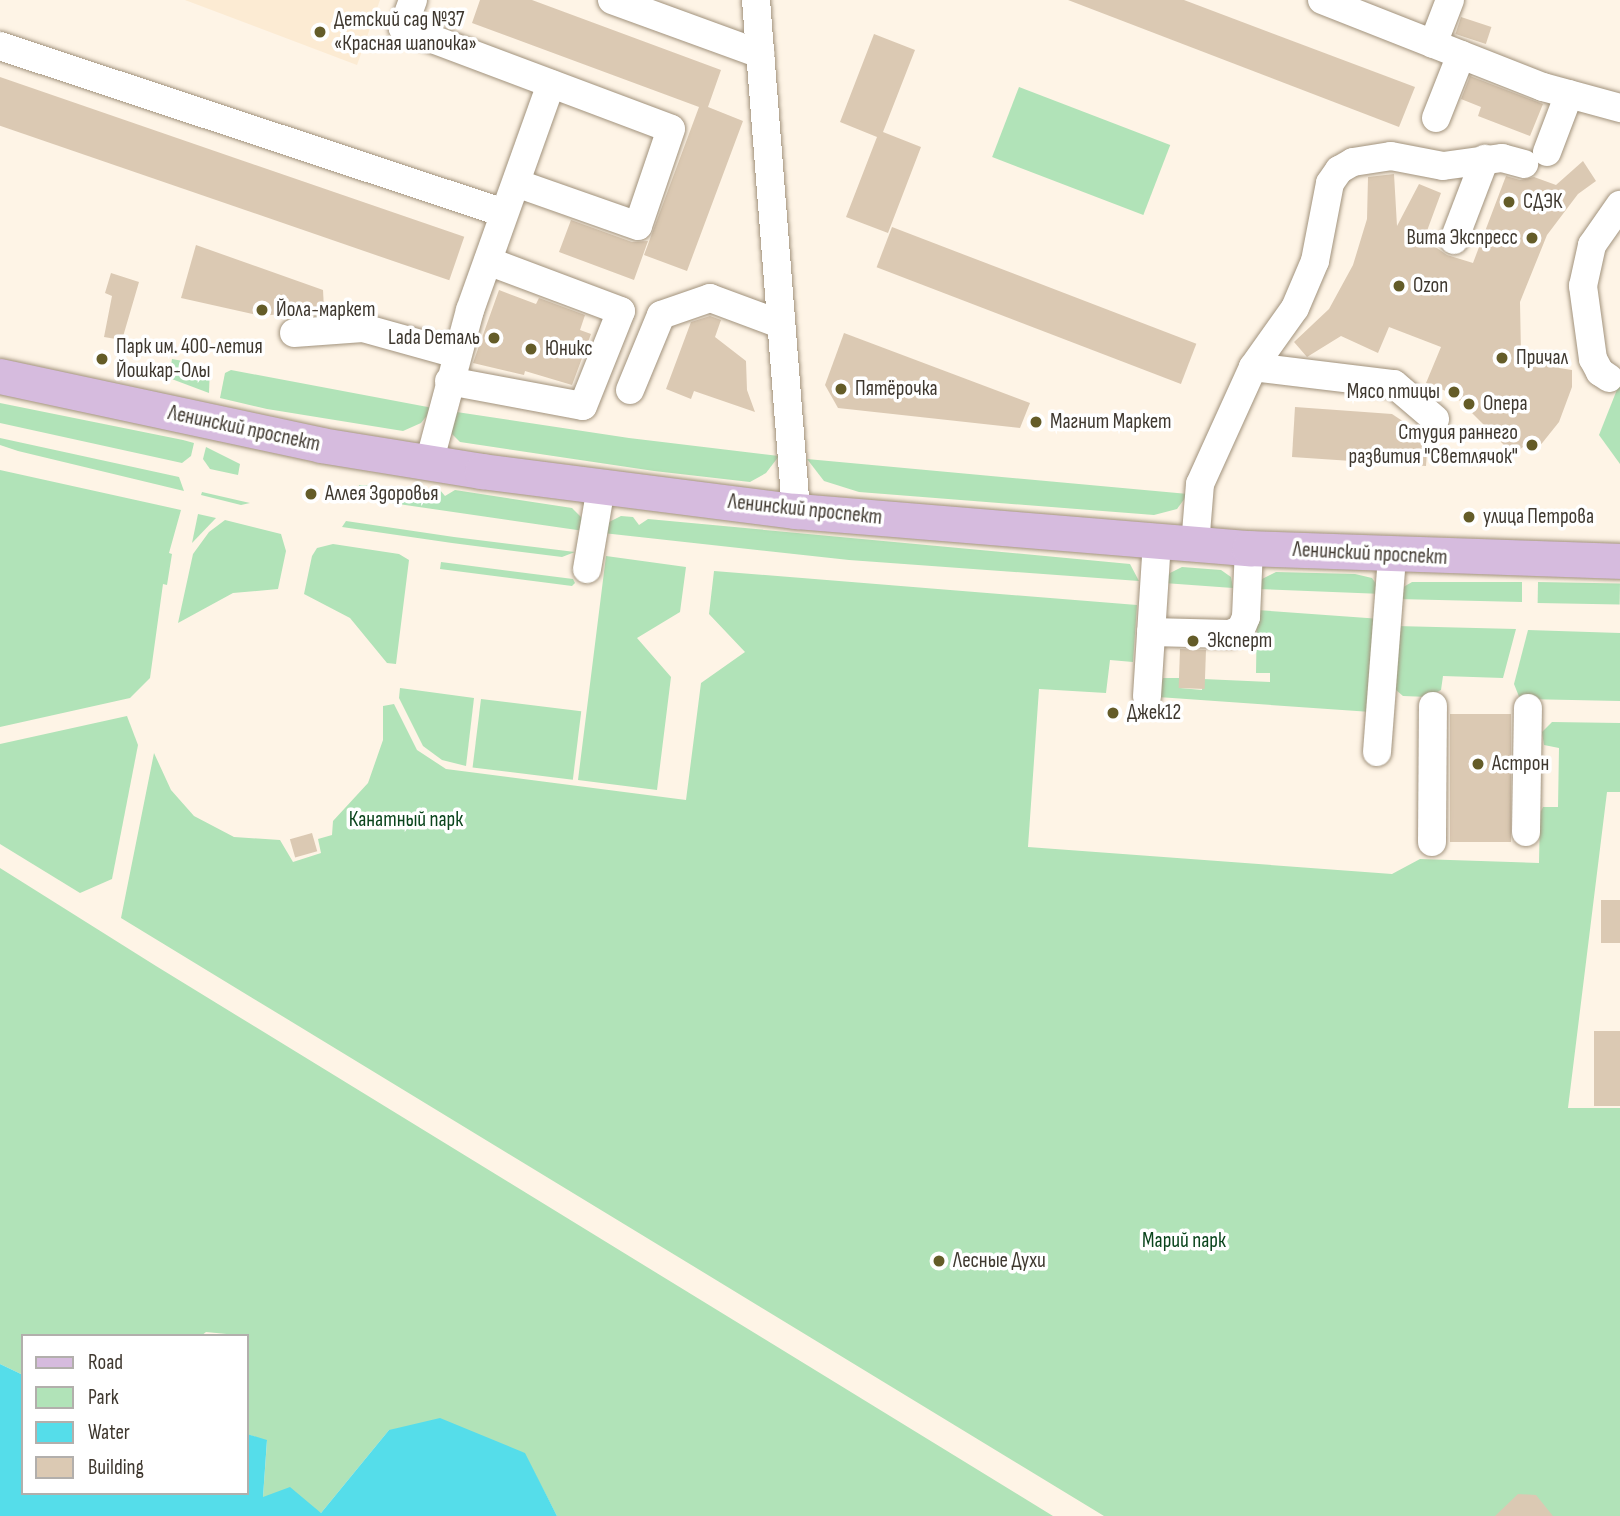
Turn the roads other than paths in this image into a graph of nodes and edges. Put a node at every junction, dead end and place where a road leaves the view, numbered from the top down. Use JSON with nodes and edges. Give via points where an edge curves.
{"nodes":[{"id":1,"x":413,"y":0,"type":"edge"},
{"id":2,"x":612,"y":0,"type":"edge"},
{"id":3,"x":756,"y":0,"type":"edge"},
{"id":4,"x":1322,"y":0,"type":"edge"},
{"id":5,"x":1450,"y":0,"type":"edge"},
{"id":6,"x":1433,"y":44,"type":"junction"},
{"id":7,"x":0,"y":46,"type":"edge"},
{"id":8,"x":760,"y":54,"type":"junction"},
{"id":9,"x":1461,"y":55,"type":"junction"},
{"id":10,"x":551,"y":84,"type":"junction"},
{"id":11,"x":1569,"y":94,"type":"junction"},
{"id":12,"x":1620,"y":108,"type":"edge"},
{"id":13,"x":1436,"y":118,"type":"dead end"},
{"id":14,"x":1485,"y":159,"type":"junction"},
{"id":15,"x":516,"y":183,"type":"junction"},
{"id":16,"x":1620,"y":205,"type":"edge"},
{"id":17,"x":504,"y":213,"type":"junction"},
{"id":18,"x":1454,"y":240,"type":"dead end"},
{"id":19,"x":488,"y":261,"type":"junction"},
{"id":20,"x":780,"y":324,"type":"junction"},
{"id":21,"x":294,"y":333,"type":"dead end"},
{"id":22,"x":1253,"y":366,"type":"junction"},
{"id":23,"x":453,"y":368,"type":"junction"},
{"id":24,"x":0,"y":376,"type":"edge"},
{"id":25,"x":1609,"y":378,"type":"dead end"},
{"id":26,"x":630,"y":390,"type":"dead end"},
{"id":27,"x":1435,"y":419,"type":"dead end"},
{"id":28,"x":429,"y":463,"type":"junction"},
{"id":29,"x":601,"y":487,"type":"junction"},
{"id":30,"x":796,"y":511,"type":"junction"},
{"id":31,"x":1157,"y":542,"type":"junction"},
{"id":32,"x":1195,"y":545,"type":"junction"},
{"id":33,"x":1249,"y":548,"type":"junction"},
{"id":34,"x":1618,"y":555,"type":"edge"},
{"id":35,"x":1392,"y":557,"type":"junction"},
{"id":36,"x":587,"y":569,"type":"dead end"},
{"id":37,"x":1151,"y":632,"type":"junction"},
{"id":38,"x":1147,"y":696,"type":"dead end"},
{"id":39,"x":1433,"y":706,"type":"dead end"},
{"id":40,"x":1528,"y":708,"type":"dead end"},
{"id":41,"x":1377,"y":752,"type":"dead end"},
{"id":42,"x":1526,"y":832,"type":"dead end"},
{"id":43,"x":1432,"y":842,"type":"dead end"}],
"edges":[{"from":1,"to":10,"type":"street","via":[[403,28]]},
{"from":2,"to":8,"type":"street"},
{"from":3,"to":8,"type":"street"},
{"from":4,"to":6,"type":"street"},
{"from":5,"to":6,"type":"street"},
{"from":6,"to":9,"type":"street"},
{"from":7,"to":17,"type":"street"},
{"from":8,"to":20,"type":"street"},
{"from":9,"to":11,"type":"street"},
{"from":9,"to":13,"type":"street"},
{"from":10,"to":15,"type":"street"},
{"from":10,"to":15,"type":"street","via":[[671,129],[638,226]]},
{"from":11,"to":12,"type":"street"},
{"from":11,"to":14,"type":"street","via":[[1535,158]]},
{"from":14,"to":18,"type":"street"},
{"from":14,"to":22,"type":"street","via":[[1443,166],[1374,157],[1339,170],[1330,184],[1315,261],[1295,308]]},
{"from":15,"to":17,"type":"street"},
{"from":16,"to":25,"type":"street","via":[[1592,244],[1583,286],[1593,359]]},
{"from":17,"to":19,"type":"street"},
{"from":19,"to":23,"type":"street"},
{"from":19,"to":23,"type":"street","via":[[621,311],[583,406]]},
{"from":20,"to":26,"type":"street","via":[[710,298],[661,315]]},
{"from":20,"to":30,"type":"street"},
{"from":21,"to":23,"type":"street","via":[[363,328]]},
{"from":22,"to":27,"type":"street","via":[[1394,384]]},
{"from":22,"to":32,"type":"street","via":[[1200,484]]},
{"from":23,"to":28,"type":"street"},
{"from":24,"to":28,"type":"main road","name":"Ленинский проспект","via":[[321,445]]},
{"from":28,"to":29,"type":"main road","name":"Ленинский проспект"},
{"from":29,"to":30,"type":"main road","name":"Ленинский проспект"},
{"from":29,"to":36,"type":"street"},
{"from":30,"to":31,"type":"main road","name":"Ленинский проспект"},
{"from":31,"to":32,"type":"main road","name":"Ленинский проспект"},
{"from":31,"to":37,"type":"street"},
{"from":32,"to":33,"type":"main road","name":"Ленинский проспект"},
{"from":33,"to":35,"type":"main road","name":"Ленинский проспект"},
{"from":33,"to":37,"type":"street","via":[[1246,617],[1241,629],[1230,634]]},
{"from":34,"to":35,"type":"main road","name":"Ленинский проспект"},
{"from":35,"to":41,"type":"street"},
{"from":37,"to":38,"type":"street"},
{"from":39,"to":43,"type":"street"},
{"from":40,"to":42,"type":"street"}]}
